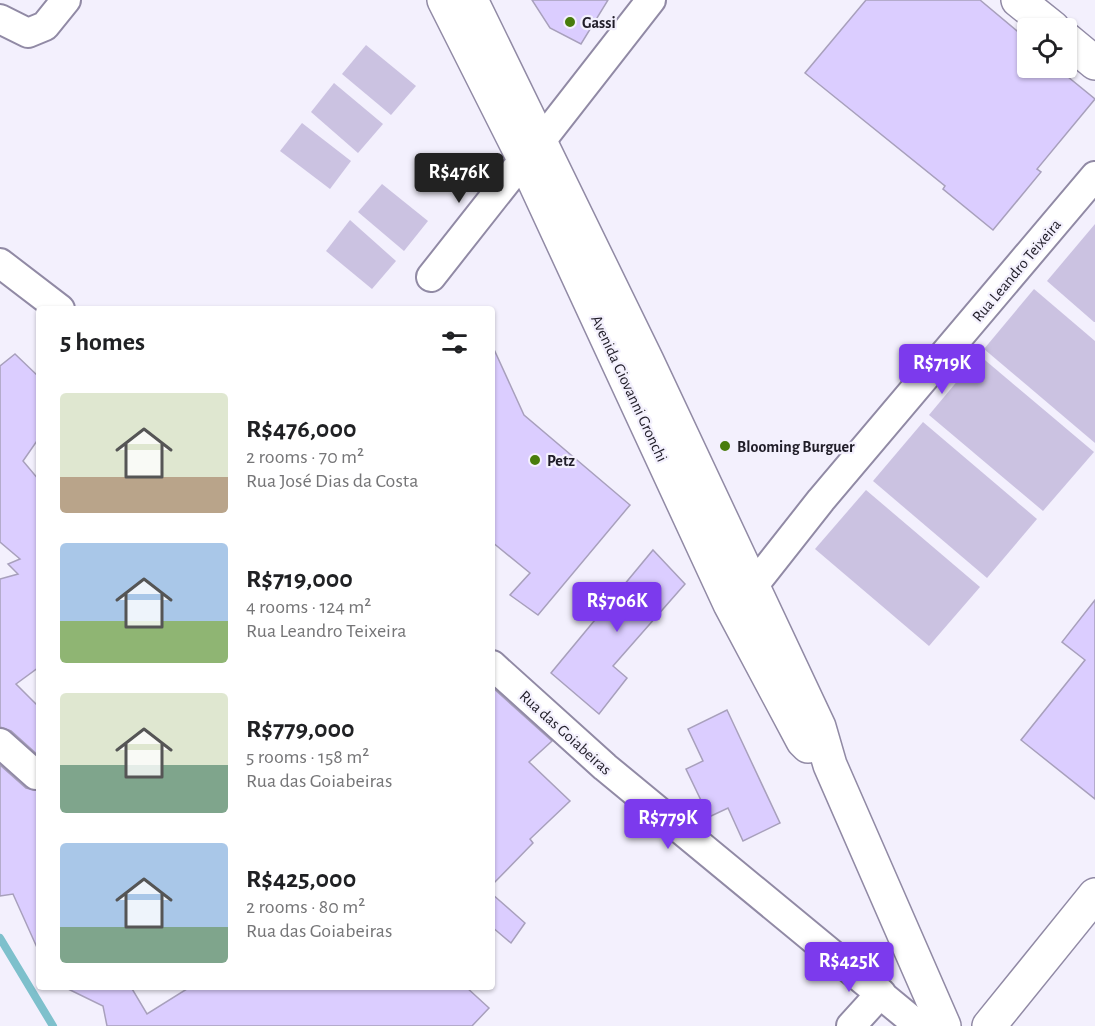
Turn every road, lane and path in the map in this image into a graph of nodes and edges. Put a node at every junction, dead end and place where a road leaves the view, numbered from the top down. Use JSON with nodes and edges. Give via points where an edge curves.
{"nodes":[{"id":1,"x":66,"y":0,"type":"edge"},
{"id":2,"x":444,"y":0,"type":"edge"},
{"id":3,"x":471,"y":0,"type":"edge"},
{"id":4,"x":651,"y":0,"type":"edge"},
{"id":5,"x":1018,"y":0,"type":"edge"},
{"id":6,"x":1040,"y":18,"type":"edge"},
{"id":7,"x":0,"y":19,"type":"edge"},
{"id":8,"x":1077,"y":48,"type":"edge"},
{"id":9,"x":1095,"y":63,"type":"edge"},
{"id":10,"x":533,"y":150,"type":"junction"},
{"id":11,"x":1095,"y":176,"type":"edge"},
{"id":12,"x":0,"y":263,"type":"edge"},
{"id":13,"x":431,"y":277,"type":"dead end"},
{"id":14,"x":56,"y":306,"type":"edge"},
{"id":15,"x":668,"y":469,"type":"junction"},
{"id":16,"x":754,"y":585,"type":"junction"},
{"id":17,"x":495,"y":668,"type":"edge"},
{"id":18,"x":0,"y":743,"type":"edge"},
{"id":19,"x":830,"y":765,"type":"junction"},
{"id":20,"x":36,"y":775,"type":"dead end"},
{"id":21,"x":1095,"y":895,"type":"edge"},
{"id":22,"x":881,"y":993,"type":"junction"},
{"id":23,"x":851,"y":1026,"type":"edge"},
{"id":24,"x":919,"y":1026,"type":"edge"},
{"id":25,"x":944,"y":1026,"type":"edge"},
{"id":26,"x":988,"y":1026,"type":"edge"}],
"edges":[{"from":1,"to":7,"type":"street","via":[[45,26],[28,33]]},
{"from":2,"to":10,"type":"main road","name":"Avenida Giovanni Gronchi"},
{"from":3,"to":10,"type":"main road","name":"Avenida Giovanni Gronchi"},
{"from":4,"to":10,"type":"street"},
{"from":5,"to":6,"type":"main road"},
{"from":8,"to":9,"type":"main road"},
{"from":10,"to":13,"type":"street"},
{"from":10,"to":15,"type":"main road","name":"Avenida Giovanni Gronchi"},
{"from":10,"to":16,"type":"main road","name":"Avenida Giovanni Gronchi"},
{"from":11,"to":16,"type":"street","name":"Rua Leandro Teixeira"},
{"from":12,"to":14,"type":"street"},
{"from":15,"to":16,"type":"main road","via":[[691,499],[740,590],[747,594]]},
{"from":15,"to":19,"type":"main road","name":"Avenida Giovanni Gronchi","via":[[730,604],[802,741]]},
{"from":16,"to":19,"type":"main road","name":"Avenida Giovanni Gronchi","via":[[819,727]]},
{"from":17,"to":22,"type":"street","name":"Rua das Goiabeiras","via":[[605,767]]},
{"from":18,"to":20,"type":"street"},
{"from":19,"to":25,"type":"main road","name":"Avenida Giovanni Gronchi"},
{"from":21,"to":26,"type":"main road"},
{"from":22,"to":23,"type":"street"},
{"from":22,"to":24,"type":"street","name":"Rua das Goiabeiras"}]}
